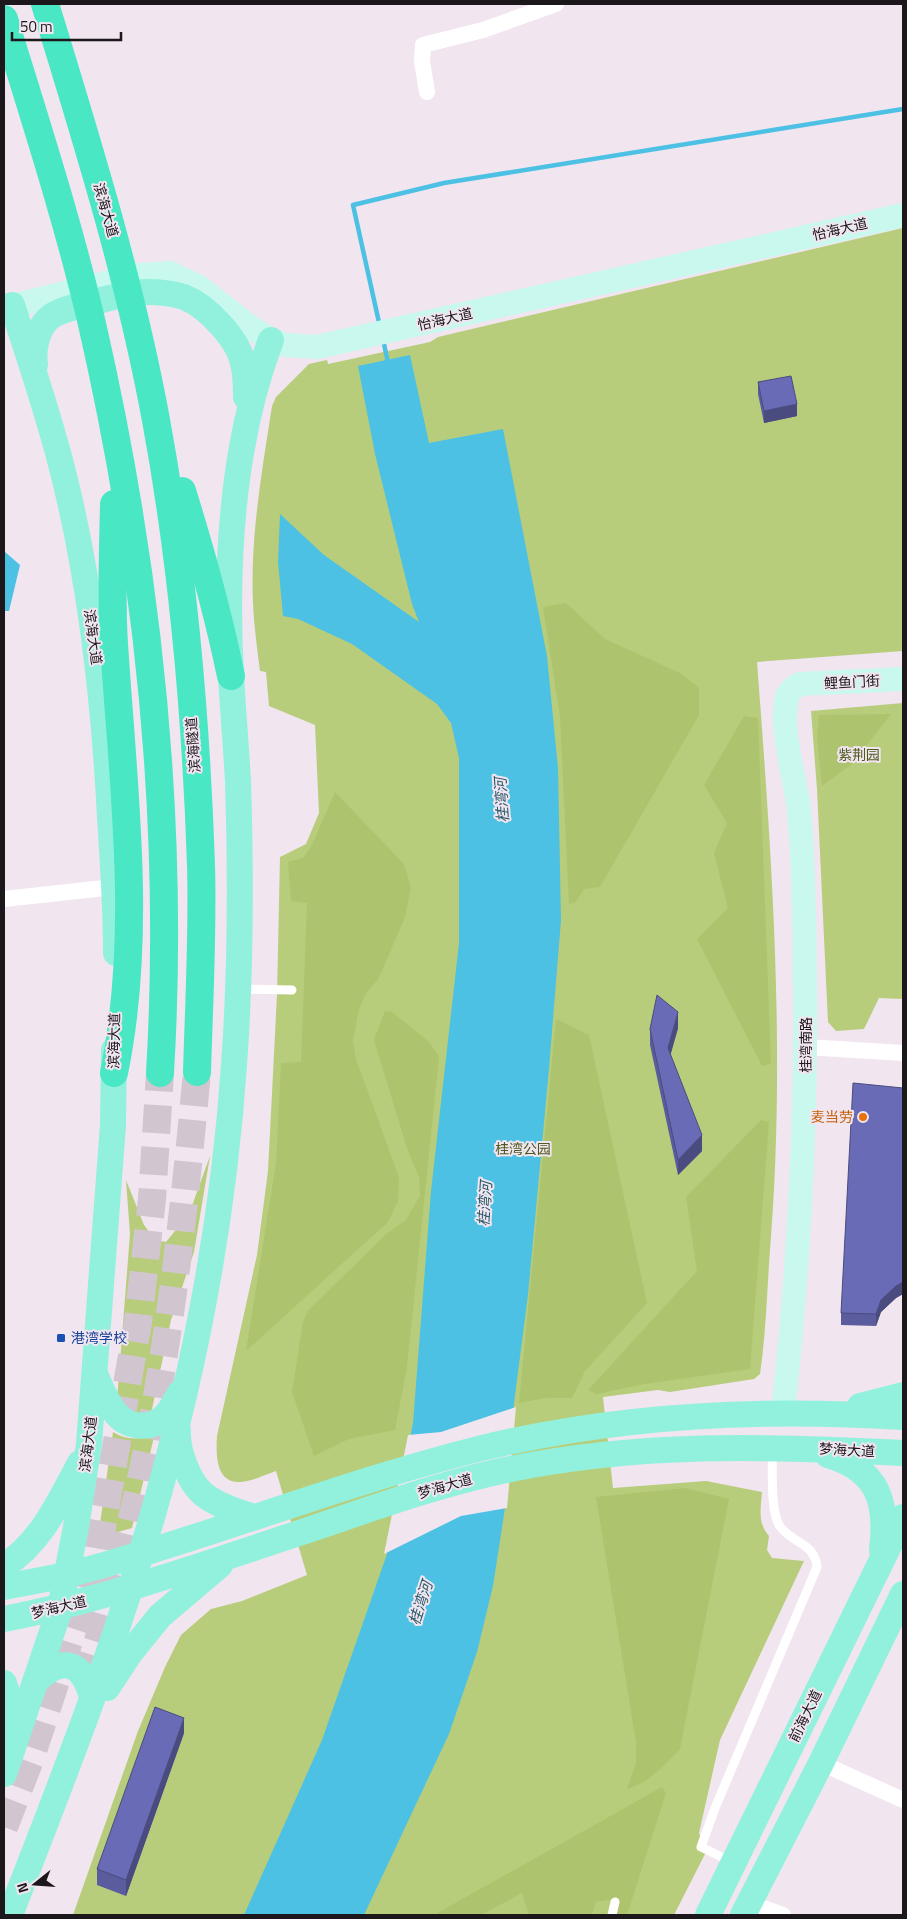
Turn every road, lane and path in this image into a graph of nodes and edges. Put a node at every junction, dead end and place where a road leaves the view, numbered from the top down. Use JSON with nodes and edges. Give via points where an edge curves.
{"nodes":[{"id":1,"x":46,"y":4,"type":"edge"},
{"id":2,"x":556,"y":4,"type":"edge"},
{"id":3,"x":4,"y":19,"type":"edge"},
{"id":4,"x":427,"y":92,"type":"dead end"},
{"id":5,"x":903,"y":215,"type":"edge"},
{"id":6,"x":8,"y":306,"type":"edge"},
{"id":7,"x":271,"y":340,"type":"junction"},
{"id":8,"x":38,"y":385,"type":"junction"},
{"id":9,"x":156,"y":419,"type":"junction"},
{"id":10,"x":246,"y":426,"type":"junction"},
{"id":11,"x":115,"y":430,"type":"junction"},
{"id":12,"x":231,"y":676,"type":"junction"},
{"id":13,"x":903,"y":679,"type":"edge"},
{"id":14,"x":800,"y":684,"type":"joint"},
{"id":15,"x":114,"y":887,"type":"junction"},
{"id":16,"x":4,"y":899,"type":"edge"},
{"id":17,"x":238,"y":989,"type":"junction"},
{"id":18,"x":292,"y":990,"type":"dead end"},
{"id":19,"x":806,"y":1047,"type":"junction"},
{"id":20,"x":903,"y":1053,"type":"edge"},
{"id":21,"x":114,"y":1072,"type":"junction"},
{"id":22,"x":197,"y":1072,"type":"tunnel mouth"},
{"id":23,"x":160,"y":1073,"type":"tunnel mouth"},
{"id":24,"x":95,"y":1376,"type":"junction"},
{"id":25,"x":187,"y":1379,"type":"junction"},
{"id":26,"x":903,"y":1395,"type":"edge"},
{"id":27,"x":783,"y":1412,"type":"junction"},
{"id":28,"x":826,"y":1412,"type":"junction"},
{"id":29,"x":180,"y":1414,"type":"junction"},
{"id":30,"x":903,"y":1417,"type":"edge"},
{"id":31,"x":89,"y":1444,"type":"junction"},
{"id":32,"x":780,"y":1448,"type":"junction"},
{"id":33,"x":903,"y":1453,"type":"edge"},
{"id":34,"x":258,"y":1516,"type":"junction"},
{"id":35,"x":903,"y":1517,"type":"edge"},
{"id":36,"x":141,"y":1554,"type":"junction"},
{"id":37,"x":230,"y":1556,"type":"junction"},
{"id":38,"x":881,"y":1561,"type":"junction"},
{"id":39,"x":4,"y":1566,"type":"edge"},
{"id":40,"x":67,"y":1575,"type":"junction"},
{"id":41,"x":4,"y":1587,"type":"edge"},
{"id":42,"x":130,"y":1588,"type":"junction"},
{"id":43,"x":903,"y":1594,"type":"edge"},
{"id":44,"x":60,"y":1608,"type":"junction"},
{"id":45,"x":4,"y":1619,"type":"edge"},
{"id":46,"x":35,"y":1682,"type":"junction"},
{"id":47,"x":4,"y":1683,"type":"edge"},
{"id":48,"x":92,"y":1698,"type":"junction"},
{"id":49,"x":82,"y":1724,"type":"junction"},
{"id":50,"x":14,"y":1747,"type":"junction"},
{"id":51,"x":821,"y":1763,"type":"junction"},
{"id":52,"x":4,"y":1774,"type":"edge"},
{"id":53,"x":903,"y":1800,"type":"edge"},
{"id":54,"x":734,"y":1863,"type":"junction"},
{"id":55,"x":615,"y":1902,"type":"dead end"},
{"id":56,"x":746,"y":1909,"type":"edge"},
{"id":57,"x":10,"y":1915,"type":"edge"},
{"id":58,"x":612,"y":1915,"type":"edge"},
{"id":59,"x":708,"y":1915,"type":"edge"},
{"id":60,"x":782,"y":1915,"type":"edge"}],
"edges":[{"from":1,"to":9,"type":"highway","name":"滨海大道","via":[[117,250]]},
{"from":2,"to":4,"type":"street","via":[[483,30],[423,45]]},
{"from":3,"to":11,"type":"highway","via":[[69,236]]},
{"from":5,"to":7,"type":"street","name":"怡海大道","via":[[332,344],[300,347]]},
{"from":6,"to":7,"type":"street","name":"怡海大道","via":[[139,275],[170,274],[199,287]]},
{"from":6,"to":8,"type":"main road","name":"滨海大道"},
{"from":7,"to":10,"type":"main road"},
{"from":8,"to":10,"type":"main road","via":[[34,359],[36,341],[49,319],[62,311],[119,296],[165,293],[185,298],[201,308],[224,328],[236,345],[243,362]]},
{"from":8,"to":15,"type":"main road","name":"滨海大道","via":[[62,469],[93,636],[105,738]]},
{"from":9,"to":12,"type":"highway","via":[[204,560]]},
{"from":9,"to":22,"type":"highway","name":"滨海隧道","via":[[177,555],[191,702],[201,866]]},
{"from":10,"to":12,"type":"main road","via":[[233,544]]},
{"from":11,"to":21,"type":"highway","via":[[112,614],[126,813],[128,938],[124,1017]]},
{"from":11,"to":23,"type":"highway","via":[[144,625],[162,824],[164,998]]},
{"from":12,"to":17,"type":"main road","via":[[239,820]]},
{"from":13,"to":14,"type":"street","name":"鲤鱼门街"},
{"from":14,"to":19,"type":"street","name":"桂湾南路","via":[[791,690],[786,710],[801,840]]},
{"from":15,"to":16,"type":"street"},
{"from":15,"to":21,"type":"main road","name":"滨海大道"},
{"from":17,"to":18,"type":"lane"},
{"from":17,"to":25,"type":"main road","via":[[225,1164],[212,1260]]},
{"from":19,"to":20,"type":"street"},
{"from":19,"to":27,"type":"street","name":"桂湾南路","via":[[800,1220]]},
{"from":21,"to":24,"type":"main road","name":"滨海大道"},
{"from":24,"to":25,"type":"main road","via":[[115,1413],[138,1426],[155,1424],[164,1417]]},
{"from":24,"to":31,"type":"main road","name":"滨海大道"},
{"from":25,"to":29,"type":"main road"},
{"from":26,"to":28,"type":"main road"},
{"from":27,"to":28,"type":"main road","name":"梦海大道"},
{"from":27,"to":34,"type":"main road","name":"梦海大道","via":[[645,1422],[566,1432],[476,1450]]},
{"from":28,"to":30,"type":"main road","name":"梦海大道"},
{"from":29,"to":34,"type":"main road","via":[[178,1438],[184,1462],[194,1482],[205,1496],[224,1507]]},
{"from":29,"to":36,"type":"main road"},
{"from":31,"to":39,"type":"main road","via":[[42,1529]]},
{"from":31,"to":40,"type":"main road","name":"滨海大道"},
{"from":32,"to":33,"type":"main road","name":"梦海大道"},
{"from":32,"to":37,"type":"main road","name":"梦海大道","via":[[647,1449],[476,1477]]},
{"from":32,"to":38,"type":"main road","via":[[845,1460],[873,1482],[884,1516]]},
{"from":32,"to":54,"type":"lane","via":[[773,1489],[778,1523],[812,1551],[817,1567],[718,1799],[701,1847]]},
{"from":34,"to":36,"type":"main road","name":"梦海大道"},
{"from":35,"to":38,"type":"main road","name":"前海大道"},
{"from":36,"to":40,"type":"main road","name":"梦海大道"},
{"from":36,"to":42,"type":"main road"},
{"from":37,"to":42,"type":"main road","name":"梦海大道"},
{"from":37,"to":49,"type":"main road","via":[[160,1616],[130,1653]]},
{"from":38,"to":54,"type":"main road","name":"前海大道"},
{"from":40,"to":41,"type":"main road","name":"梦海大道"},
{"from":40,"to":44,"type":"main road","name":"滨海大道"},
{"from":42,"to":44,"type":"main road","name":"梦海大道"},
{"from":42,"to":48,"type":"main road"},
{"from":43,"to":51,"type":"main road"},
{"from":44,"to":45,"type":"main road","name":"梦海大道"},
{"from":44,"to":46,"type":"main road","name":"滨海大道"},
{"from":46,"to":48,"type":"main road","via":[[56,1666],[74,1666],[89,1684]]},
{"from":46,"to":50,"type":"main road","name":"滨海大道"},
{"from":47,"to":50,"type":"main road","via":[[12,1708]]},
{"from":48,"to":49,"type":"main road"},
{"from":49,"to":57,"type":"main road"},
{"from":50,"to":52,"type":"main road","name":"滨海大道"},
{"from":51,"to":53,"type":"street"},
{"from":51,"to":56,"type":"main road"},
{"from":54,"to":59,"type":"main road","name":"前海大道"},
{"from":55,"to":58,"type":"lane"},
{"from":56,"to":60,"type":"street"}]}
